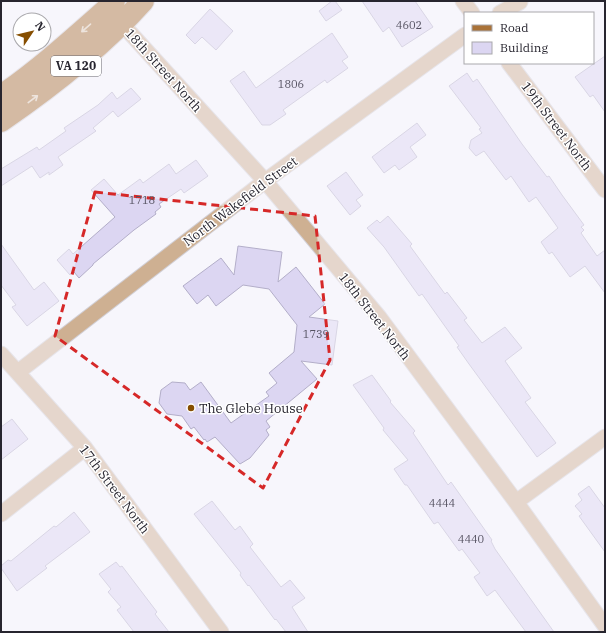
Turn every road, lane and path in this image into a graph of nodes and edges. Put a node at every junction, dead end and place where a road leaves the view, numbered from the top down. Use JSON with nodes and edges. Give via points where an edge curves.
{"nodes":[{"id":1,"x":114,"y":1,"type":"edge"},
{"id":2,"x":143,"y":1,"type":"edge"},
{"id":3,"x":463,"y":1,"type":"edge"},
{"id":4,"x":520,"y":2,"type":"edge"},
{"id":5,"x":471,"y":12,"type":"edge"},
{"id":6,"x":502,"y":12,"type":"edge"},
{"id":7,"x":122,"y":24,"type":"junction"},
{"id":8,"x":464,"y":36,"type":"edge"},
{"id":9,"x":510,"y":64,"type":"edge"},
{"id":10,"x":1,"y":96,"type":"edge"},
{"id":11,"x":1,"y":121,"type":"edge"},
{"id":12,"x":265,"y":182,"type":"junction"},
{"id":13,"x":605,"y":190,"type":"edge"},
{"id":14,"x":1,"y":354,"type":"edge"},
{"id":15,"x":18,"y":372,"type":"junction"},
{"id":16,"x":605,"y":437,"type":"edge"},
{"id":17,"x":85,"y":448,"type":"junction"},
{"id":18,"x":516,"y":502,"type":"junction"},
{"id":19,"x":1,"y":514,"type":"edge"},
{"id":20,"x":605,"y":626,"type":"edge"},
{"id":21,"x":221,"y":632,"type":"edge"}],
"edges":[{"from":1,"to":10,"type":"main road","number":"VA 120","one_way":true,"via":[[55,56]]},
{"from":2,"to":7,"type":"main road","number":"VA 120"},
{"from":3,"to":5,"type":"street"},
{"from":4,"to":6,"type":"street"},
{"from":11,"to":7,"type":"main road","number":"VA 120","one_way":true,"via":[[69,72]]},
{"from":7,"to":12,"type":"street","name":"18th Street North"},
{"from":8,"to":12,"type":"street","name":"North Wakefield Street"},
{"from":9,"to":13,"type":"street","name":"19th Street North"},
{"from":12,"to":15,"type":"street","name":"North Wakefield Street"},
{"from":12,"to":18,"type":"street","name":"18th Street North","via":[[379,317]]},
{"from":14,"to":15,"type":"street","name":"17th Street North"},
{"from":15,"to":17,"type":"street","name":"17th Street North"},
{"from":16,"to":18,"type":"street"},
{"from":17,"to":19,"type":"street"},
{"from":17,"to":21,"type":"street","name":"17th Street North"},
{"from":18,"to":20,"type":"street","name":"18th Street North"}]}
